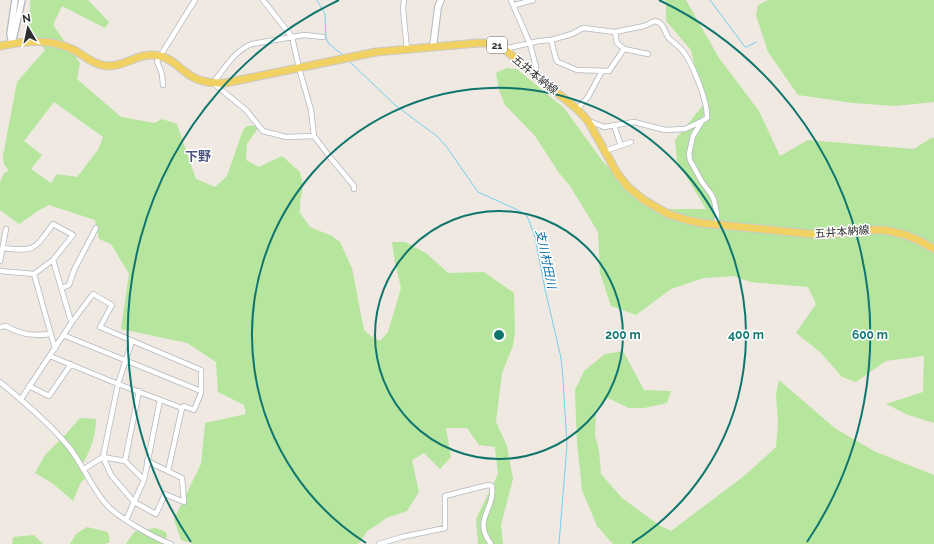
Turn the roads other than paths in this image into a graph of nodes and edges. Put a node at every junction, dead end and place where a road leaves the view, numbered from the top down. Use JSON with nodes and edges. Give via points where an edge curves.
{"nodes":[{"id":1,"x":15,"y":0,"type":"edge"},
{"id":2,"x":22,"y":0,"type":"edge"},
{"id":3,"x":195,"y":0,"type":"edge"},
{"id":4,"x":263,"y":0,"type":"edge"},
{"id":5,"x":404,"y":0,"type":"edge"},
{"id":6,"x":441,"y":0,"type":"edge"},
{"id":7,"x":511,"y":0,"type":"edge"},
{"id":8,"x":534,"y":0,"type":"edge"},
{"id":9,"x":515,"y":5,"type":"junction"},
{"id":10,"x":616,"y":32,"type":"junction"},
{"id":11,"x":292,"y":37,"type":"junction"},
{"id":12,"x":323,"y":37,"type":"dead end"},
{"id":13,"x":551,"y":40,"type":"junction"},
{"id":14,"x":12,"y":44,"type":"junction"},
{"id":15,"x":530,"y":44,"type":"junction"},
{"id":16,"x":0,"y":46,"type":"edge"},
{"id":17,"x":433,"y":47,"type":"junction"},
{"id":18,"x":504,"y":49,"type":"junction"},
{"id":19,"x":624,"y":49,"type":"junction"},
{"id":20,"x":407,"y":50,"type":"junction"},
{"id":21,"x":648,"y":54,"type":"dead end"},
{"id":22,"x":160,"y":56,"type":"junction"},
{"id":23,"x":299,"y":68,"type":"junction"},
{"id":24,"x":602,"y":71,"type":"junction"},
{"id":25,"x":535,"y":75,"type":"junction"},
{"id":26,"x":213,"y":83,"type":"junction"},
{"id":27,"x":163,"y":85,"type":"dead end"},
{"id":28,"x":578,"y":109,"type":"junction"},
{"id":29,"x":588,"y":121,"type":"junction"},
{"id":30,"x":702,"y":121,"type":"junction"},
{"id":31,"x":614,"y":125,"type":"junction"},
{"id":32,"x":314,"y":136,"type":"junction"},
{"id":33,"x":631,"y":142,"type":"dead end"},
{"id":34,"x":621,"y":146,"type":"junction"},
{"id":35,"x":605,"y":151,"type":"junction"},
{"id":36,"x":354,"y":189,"type":"dead end"},
{"id":37,"x":717,"y":224,"type":"junction"},
{"id":38,"x":96,"y":228,"type":"dead end"},
{"id":39,"x":6,"y":229,"type":"dead end"},
{"id":40,"x":2,"y":248,"type":"junction"},
{"id":41,"x":934,"y":249,"type":"edge"},
{"id":42,"x":53,"y":260,"type":"junction"},
{"id":43,"x":0,"y":261,"type":"edge"},
{"id":44,"x":0,"y":271,"type":"edge"},
{"id":45,"x":34,"y":274,"type":"junction"},
{"id":46,"x":62,"y":288,"type":"junction"},
{"id":47,"x":72,"y":322,"type":"junction"},
{"id":48,"x":0,"y":327,"type":"edge"},
{"id":49,"x":51,"y":334,"type":"junction"},
{"id":50,"x":64,"y":335,"type":"junction"},
{"id":51,"x":132,"y":342,"type":"junction"},
{"id":52,"x":55,"y":349,"type":"junction"},
{"id":53,"x":50,"y":356,"type":"junction"},
{"id":54,"x":125,"y":362,"type":"junction"},
{"id":55,"x":71,"y":364,"type":"junction"},
{"id":56,"x":0,"y":382,"type":"edge"},
{"id":57,"x":118,"y":384,"type":"junction"},
{"id":58,"x":29,"y":386,"type":"junction"},
{"id":59,"x":138,"y":391,"type":"junction"},
{"id":60,"x":201,"y":391,"type":"junction"},
{"id":61,"x":21,"y":399,"type":"junction"},
{"id":62,"x":160,"y":400,"type":"junction"},
{"id":63,"x":182,"y":408,"type":"junction"},
{"id":64,"x":103,"y":457,"type":"junction"},
{"id":65,"x":125,"y":460,"type":"junction"},
{"id":66,"x":147,"y":461,"type":"junction"},
{"id":67,"x":84,"y":469,"type":"junction"},
{"id":68,"x":168,"y":471,"type":"junction"},
{"id":69,"x":144,"y":480,"type":"junction"},
{"id":70,"x":134,"y":502,"type":"junction"},
{"id":71,"x":126,"y":520,"type":"junction"},
{"id":72,"x":163,"y":543,"type":"edge"},
{"id":73,"x":171,"y":544,"type":"edge"},
{"id":74,"x":380,"y":544,"type":"edge"},
{"id":75,"x":491,"y":544,"type":"edge"}],
"edges":[{"from":1,"to":14,"type":"street","via":[[10,34]]},
{"from":2,"to":14,"type":"street"},
{"from":3,"to":22,"type":"street"},
{"from":4,"to":11,"type":"street"},
{"from":5,"to":20,"type":"street"},
{"from":6,"to":17,"type":"main road"},
{"from":7,"to":9,"type":"street"},
{"from":8,"to":9,"type":"street"},
{"from":9,"to":15,"type":"street"},
{"from":10,"to":13,"type":"street","via":[[583,28]]},
{"from":10,"to":19,"type":"street","via":[[617,43]]},
{"from":10,"to":30,"type":"street","via":[[655,21],[661,23],[668,37],[685,53],[697,78],[707,110],[707,118]]},
{"from":11,"to":12,"type":"street"},
{"from":11,"to":23,"type":"street"},
{"from":11,"to":26,"type":"street","via":[[244,46]]},
{"from":13,"to":15,"type":"street"},
{"from":13,"to":24,"type":"street","via":[[558,62],[576,70]]},
{"from":14,"to":16,"type":"main road","name":"五井本納線","number":"21"},
{"from":14,"to":22,"type":"main road","name":"五井本納線","number":"21","via":[[37,41],[57,44],[74,50],[96,64],[107,66],[117,65],[139,56]]},
{"from":15,"to":18,"type":"street"},
{"from":15,"to":25,"type":"street","via":[[536,67]]},
{"from":17,"to":18,"type":"main road","name":"五井本納線","number":"21","via":[[485,43]]},
{"from":17,"to":20,"type":"main road","name":"五井本納線","number":"21"},
{"from":18,"to":25,"type":"main road","name":"五井本納線","number":"21"},
{"from":19,"to":21,"type":"street"},
{"from":19,"to":24,"type":"street","via":[[609,71]]},
{"from":20,"to":23,"type":"main road","name":"五井本納線","number":"21","via":[[362,55]]},
{"from":22,"to":26,"type":"main road","name":"五井本納線","number":"21","via":[[192,77]]},
{"from":22,"to":27,"type":"street","via":[[157,61]]},
{"from":23,"to":26,"type":"main road","name":"五井本納線","number":"21","via":[[232,83]]},
{"from":23,"to":32,"type":"street","via":[[311,110]]},
{"from":24,"to":28,"type":"street"},
{"from":25,"to":28,"type":"main road","name":"五井本納線","number":"21"},
{"from":26,"to":32,"type":"street","via":[[246,110],[263,132],[286,137]]},
{"from":28,"to":29,"type":"main road","name":"五井本納線","number":"21"},
{"from":29,"to":31,"type":"street","via":[[604,127]]},
{"from":29,"to":35,"type":"main road","name":"五井本納線","number":"21"},
{"from":30,"to":31,"type":"street","via":[[685,128],[666,130],[634,122]]},
{"from":30,"to":37,"type":"street","via":[[693,136],[689,154],[714,200]]},
{"from":31,"to":34,"type":"street"},
{"from":32,"to":36,"type":"street"},
{"from":33,"to":34,"type":"street"},
{"from":34,"to":35,"type":"street"},
{"from":35,"to":37,"type":"main road","name":"五井本納線","number":"21","via":[[628,187],[654,206],[676,217]]},
{"from":37,"to":41,"type":"main road","name":"五井本納線","number":"21","via":[[821,235],[885,230],[906,235]]},
{"from":38,"to":46,"type":"street","via":[[69,285]]},
{"from":39,"to":40,"type":"street"},
{"from":40,"to":42,"type":"street","via":[[32,248],[38,245],[53,224],[73,235]]},
{"from":40,"to":43,"type":"street"},
{"from":42,"to":45,"type":"street"},
{"from":42,"to":46,"type":"street"},
{"from":44,"to":45,"type":"street"},
{"from":45,"to":49,"type":"street"},
{"from":46,"to":47,"type":"street"},
{"from":47,"to":50,"type":"street"},
{"from":47,"to":51,"type":"street","via":[[93,294],[112,304],[100,327]]},
{"from":48,"to":49,"type":"street","via":[[6,326],[16,332],[36,336]]},
{"from":49,"to":52,"type":"street"},
{"from":50,"to":52,"type":"street"},
{"from":50,"to":54,"type":"street"},
{"from":51,"to":54,"type":"street"},
{"from":51,"to":60,"type":"street","via":[[202,370]]},
{"from":52,"to":53,"type":"street"},
{"from":53,"to":55,"type":"street"},
{"from":53,"to":58,"type":"street"},
{"from":54,"to":57,"type":"street"},
{"from":54,"to":60,"type":"street"},
{"from":55,"to":57,"type":"street"},
{"from":55,"to":58,"type":"street","via":[[49,396]]},
{"from":56,"to":61,"type":"street"},
{"from":57,"to":59,"type":"street"},
{"from":57,"to":64,"type":"street"},
{"from":58,"to":61,"type":"street"},
{"from":59,"to":62,"type":"street"},
{"from":59,"to":65,"type":"street"},
{"from":60,"to":63,"type":"street","via":[[194,410],[184,406]]},
{"from":61,"to":67,"type":"street","via":[[68,446]]},
{"from":62,"to":63,"type":"street"},
{"from":62,"to":66,"type":"street"},
{"from":63,"to":68,"type":"street"},
{"from":64,"to":65,"type":"street"},
{"from":64,"to":67,"type":"street"},
{"from":64,"to":70,"type":"street","via":[[111,475]]},
{"from":65,"to":69,"type":"street"},
{"from":66,"to":68,"type":"street"},
{"from":66,"to":69,"type":"street"},
{"from":67,"to":71,"type":"street","via":[[106,505]]},
{"from":68,"to":70,"type":"street","via":[[182,478],[184,502],[165,494],[156,514]]},
{"from":69,"to":70,"type":"street"},
{"from":70,"to":71,"type":"street"},
{"from":71,"to":72,"type":"street"},
{"from":72,"to":73,"type":"street"},
{"from":74,"to":75,"type":"street","via":[[445,528],[444,496],[488,485],[492,486],[491,503],[482,527]]}]}
